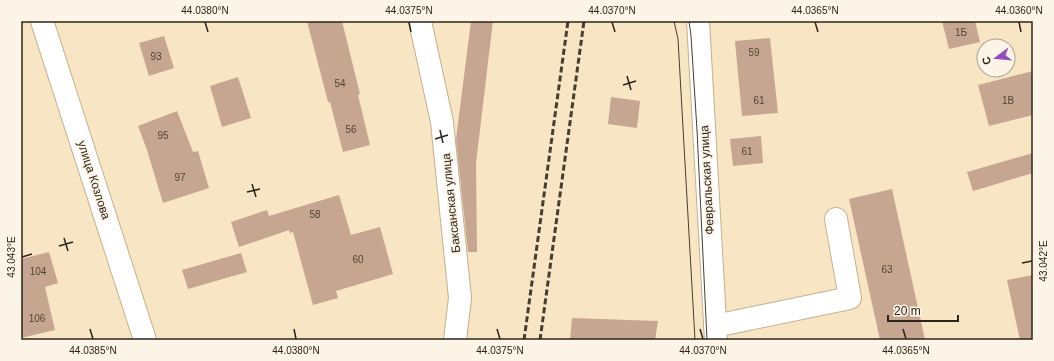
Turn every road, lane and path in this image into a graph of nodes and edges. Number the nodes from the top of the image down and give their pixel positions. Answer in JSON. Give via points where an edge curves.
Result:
{"nodes":[{"id":1,"x":42,"y":21,"type":"edge"},
{"id":2,"x":420,"y":21,"type":"edge"},
{"id":3,"x":698,"y":21,"type":"edge"},
{"id":4,"x":836,"y":219,"type":"dead end"},
{"id":5,"x":716,"y":333,"type":"edge"},
{"id":6,"x":145,"y":340,"type":"edge"},
{"id":7,"x":455,"y":340,"type":"edge"}],
"edges":[{"from":1,"to":6,"type":"street","name":"улица Козлова"},
{"from":2,"to":7,"type":"street","name":"Баксанская улица","via":[[442,122],[460,298]]},
{"from":3,"to":5,"type":"street","name":"Февральская улица"},
{"from":4,"to":5,"type":"street","via":[[850,298]]}]}
